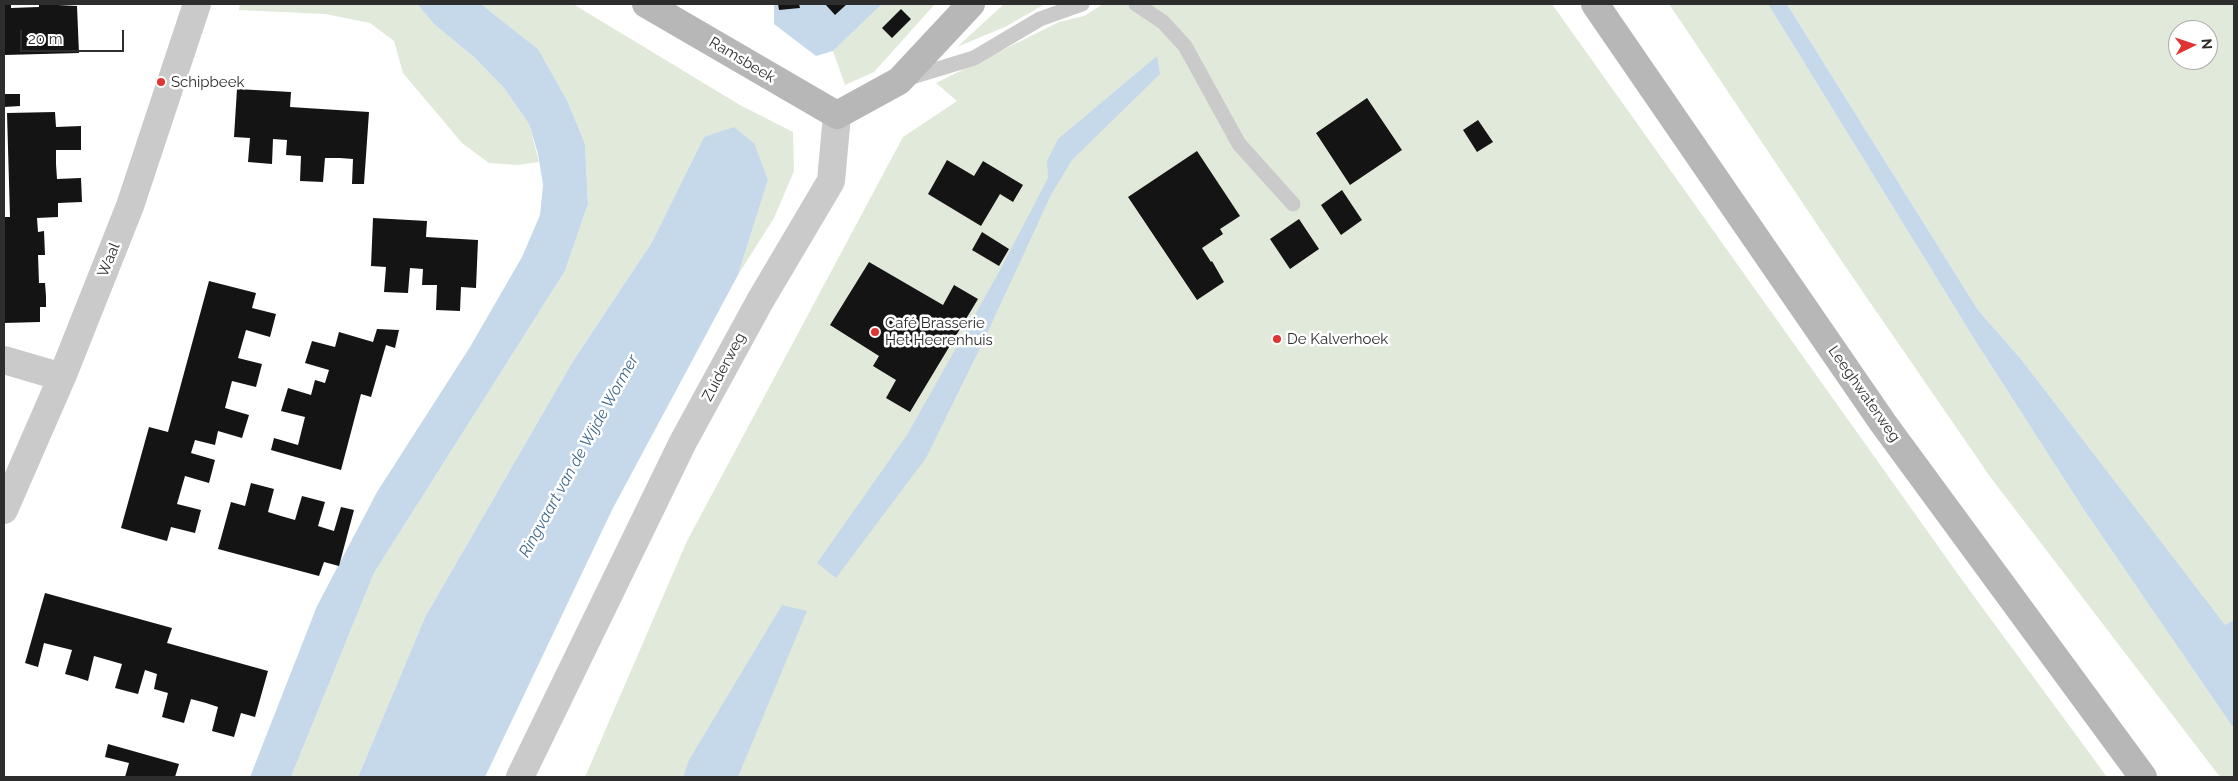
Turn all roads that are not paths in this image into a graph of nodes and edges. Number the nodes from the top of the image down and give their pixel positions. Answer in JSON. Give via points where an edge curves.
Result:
{"nodes":[{"id":1,"x":197,"y":4,"type":"edge"},
{"id":2,"x":646,"y":4,"type":"edge"},
{"id":3,"x":971,"y":4,"type":"edge"},
{"id":4,"x":1082,"y":4,"type":"edge"},
{"id":5,"x":1136,"y":4,"type":"edge"},
{"id":6,"x":1595,"y":4,"type":"edge"},
{"id":7,"x":899,"y":81,"type":"junction"},
{"id":8,"x":837,"y":115,"type":"junction"},
{"id":9,"x":1293,"y":204,"type":"dead end"},
{"id":10,"x":4,"y":360,"type":"edge"},
{"id":11,"x":62,"y":377,"type":"junction"},
{"id":12,"x":4,"y":510,"type":"edge"},
{"id":13,"x":520,"y":777,"type":"edge"},
{"id":14,"x":2143,"y":777,"type":"edge"}],
"edges":[{"from":1,"to":11,"type":"street","name":"Waal","via":[[130,206]]},
{"from":2,"to":8,"type":"main road","name":"Ramsbeek"},
{"from":3,"to":7,"type":"main road"},
{"from":4,"to":7,"type":"lane","via":[[1040,19],[974,58]]},
{"from":5,"to":9,"type":"lane","via":[[1164,22],[1185,46],[1239,144]]},
{"from":6,"to":14,"type":"main road","name":"Leeghwaterweg","via":[[1883,423]]},
{"from":7,"to":8,"type":"main road"},
{"from":8,"to":13,"type":"street","name":"Zuiderweg","via":[[831,181],[760,301],[683,442]]},
{"from":10,"to":11,"type":"street"},
{"from":11,"to":12,"type":"street","name":"Waal"}]}
